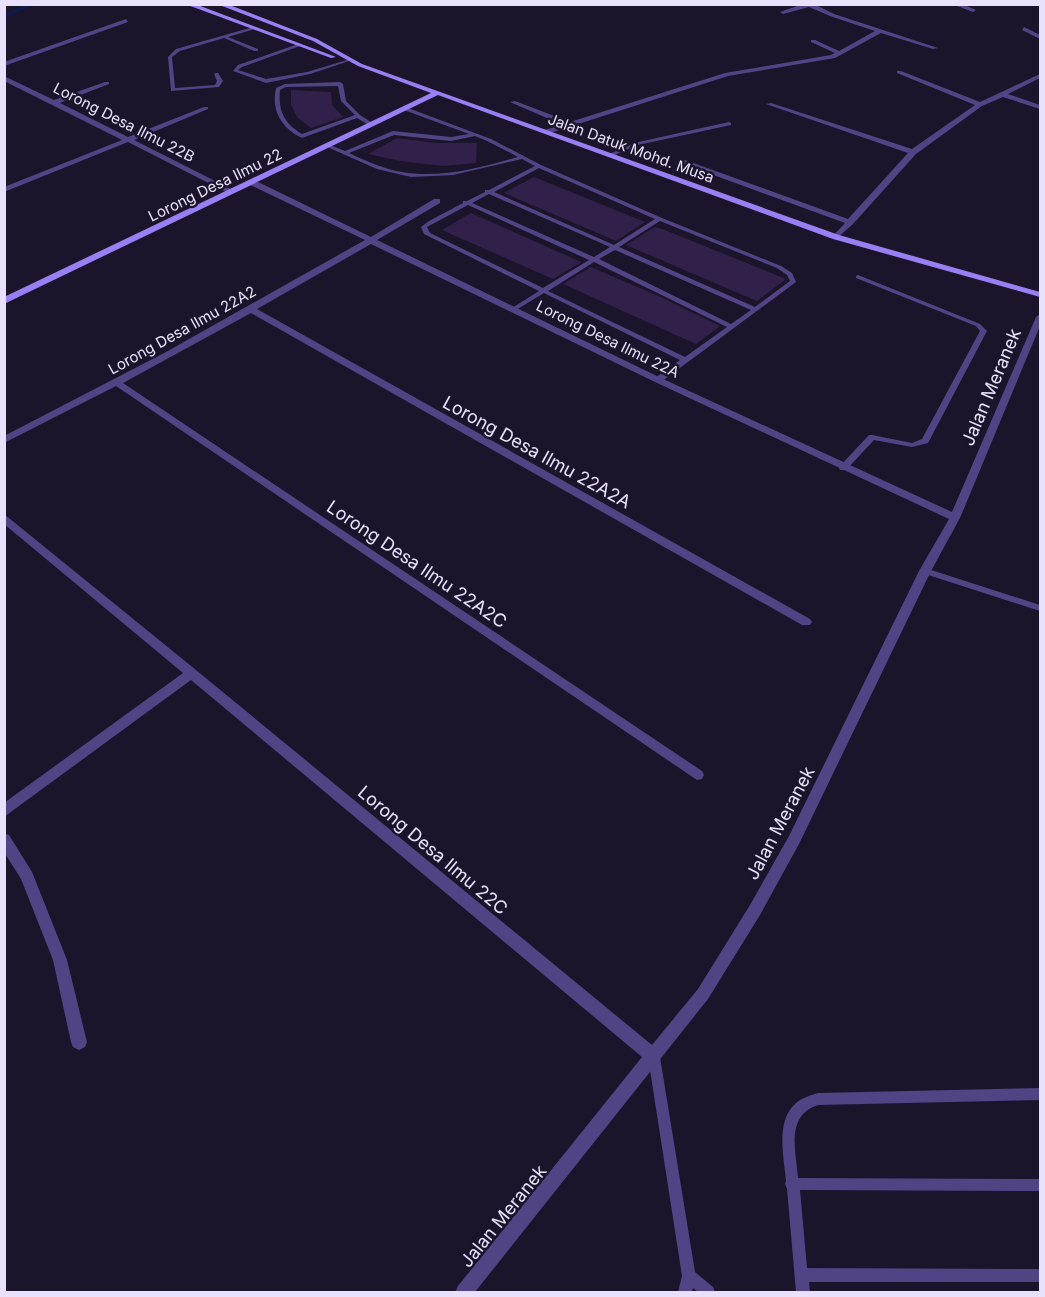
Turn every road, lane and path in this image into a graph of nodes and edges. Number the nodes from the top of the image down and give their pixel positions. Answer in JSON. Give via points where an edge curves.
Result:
{"nodes":[{"id":1,"x":188,"y":4,"type":"edge"},
{"id":2,"x":220,"y":4,"type":"edge"},
{"id":3,"x":955,"y":4,"type":"edge"},
{"id":4,"x":811,"y":5,"type":"edge"},
{"id":5,"x":973,"y":10,"type":"dead end"},
{"id":6,"x":783,"y":12,"type":"dead end"},
{"id":7,"x":126,"y":21,"type":"dead end"},
{"id":8,"x":253,"y":28,"type":"junction"},
{"id":9,"x":1024,"y":29,"type":"dead end"},
{"id":10,"x":880,"y":31,"type":"junction"},
{"id":11,"x":225,"y":37,"type":"junction"},
{"id":12,"x":1041,"y":37,"type":"edge"},
{"id":13,"x":813,"y":41,"type":"dead end"},
{"id":14,"x":298,"y":45,"type":"junction"},
{"id":15,"x":935,"y":48,"type":"dead end"},
{"id":16,"x":256,"y":50,"type":"dead end"},
{"id":17,"x":839,"y":53,"type":"junction"},
{"id":18,"x":347,"y":61,"type":"junction"},
{"id":19,"x":4,"y":64,"type":"edge"},
{"id":20,"x":360,"y":65,"type":"junction"},
{"id":21,"x":899,"y":72,"type":"dead end"},
{"id":22,"x":216,"y":74,"type":"dead end"},
{"id":23,"x":1041,"y":76,"type":"edge"},
{"id":24,"x":4,"y":78,"type":"edge"},
{"id":25,"x":107,"y":83,"type":"dead end"},
{"id":26,"x":437,"y":93,"type":"junction"},
{"id":27,"x":1002,"y":94,"type":"junction"},
{"id":28,"x":56,"y":102,"type":"junction"},
{"id":29,"x":513,"y":102,"type":"dead end"},
{"id":30,"x":769,"y":104,"type":"dead end"},
{"id":31,"x":980,"y":105,"type":"junction"},
{"id":32,"x":1041,"y":107,"type":"edge"},
{"id":33,"x":206,"y":108,"type":"dead end"},
{"id":34,"x":406,"y":109,"type":"junction"},
{"id":35,"x":358,"y":116,"type":"junction"},
{"id":36,"x":568,"y":124,"type":"junction"},
{"id":37,"x":729,"y":124,"type":"dead end"},
{"id":38,"x":372,"y":125,"type":"junction"},
{"id":39,"x":547,"y":132,"type":"junction"},
{"id":40,"x":474,"y":135,"type":"junction"},
{"id":41,"x":129,"y":138,"type":"junction"},
{"id":42,"x":328,"y":146,"type":"junction"},
{"id":43,"x":913,"y":152,"type":"junction"},
{"id":44,"x":345,"y":153,"type":"junction"},
{"id":45,"x":610,"y":155,"type":"junction"},
{"id":46,"x":521,"y":158,"type":"junction"},
{"id":47,"x":682,"y":162,"type":"dead end"},
{"id":48,"x":539,"y":166,"type":"junction"},
{"id":49,"x":252,"y":182,"type":"junction"},
{"id":50,"x":5,"y":189,"type":"edge"},
{"id":51,"x":488,"y":190,"type":"junction"},
{"id":52,"x":231,"y":191,"type":"junction"},
{"id":53,"x":437,"y":201,"type":"dead end"},
{"id":54,"x":465,"y":202,"type":"junction"},
{"id":55,"x":660,"y":219,"type":"junction"},
{"id":56,"x":850,"y":222,"type":"junction"},
{"id":57,"x":836,"y":237,"type":"junction"},
{"id":58,"x":372,"y":241,"type":"junction"},
{"id":59,"x":616,"y":246,"type":"junction"},
{"id":60,"x":595,"y":260,"type":"junction"},
{"id":61,"x":858,"y":277,"type":"dead end"},
{"id":62,"x":546,"y":290,"type":"junction"},
{"id":63,"x":1041,"y":295,"type":"edge"},
{"id":64,"x":4,"y":301,"type":"edge"},
{"id":65,"x":514,"y":309,"type":"junction"},
{"id":66,"x":755,"y":309,"type":"junction"},
{"id":67,"x":252,"y":310,"type":"junction"},
{"id":68,"x":1041,"y":317,"type":"edge"},
{"id":69,"x":730,"y":326,"type":"junction"},
{"id":70,"x":685,"y":360,"type":"junction"},
{"id":71,"x":658,"y":380,"type":"junction"},
{"id":72,"x":117,"y":383,"type":"junction"},
{"id":73,"x":4,"y":440,"type":"edge"},
{"id":74,"x":843,"y":468,"type":"junction"},
{"id":75,"x":4,"y":518,"type":"edge"},
{"id":76,"x":955,"y":518,"type":"junction"},
{"id":77,"x":925,"y":572,"type":"junction"},
{"id":78,"x":1041,"y":608,"type":"edge"},
{"id":79,"x":806,"y":622,"type":"dead end"},
{"id":80,"x":192,"y":673,"type":"junction"},
{"id":81,"x":697,"y":774,"type":"dead end"},
{"id":82,"x":4,"y":811,"type":"edge"},
{"id":83,"x":4,"y":839,"type":"edge"},
{"id":84,"x":79,"y":1042,"type":"dead end"},
{"id":85,"x":654,"y":1057,"type":"junction"},
{"id":86,"x":1041,"y":1094,"type":"edge"},
{"id":87,"x":791,"y":1185,"type":"junction"},
{"id":88,"x":1041,"y":1185,"type":"edge"},
{"id":89,"x":801,"y":1275,"type":"junction"},
{"id":90,"x":689,"y":1276,"type":"junction"},
{"id":91,"x":1041,"y":1276,"type":"edge"},
{"id":92,"x":464,"y":1293,"type":"edge"},
{"id":93,"x":685,"y":1293,"type":"edge"},
{"id":94,"x":708,"y":1293,"type":"edge"},
{"id":95,"x":803,"y":1293,"type":"edge"}],
"edges":[{"from":1,"to":8,"type":"main road"},
{"from":2,"to":20,"type":"main road","name":"Jalan Datuk Mohd. Musa","via":[[315,40]]},
{"from":3,"to":5,"type":"street"},
{"from":4,"to":6,"type":"street"},
{"from":4,"to":10,"type":"street"},
{"from":7,"to":19,"type":"street"},
{"from":8,"to":11,"type":"lane"},
{"from":8,"to":14,"type":"main road"},
{"from":9,"to":12,"type":"street"},
{"from":10,"to":15,"type":"street"},
{"from":10,"to":17,"type":"street"},
{"from":11,"to":16,"type":"lane"},
{"from":11,"to":22,"type":"lane","via":[[178,50],[170,57],[173,90],[217,86],[220,81]]},
{"from":13,"to":17,"type":"street"},
{"from":14,"to":18,"type":"main road"},
{"from":14,"to":18,"type":"lane","via":[[235,71],[266,81],[308,74]]},
{"from":17,"to":36,"type":"street","via":[[727,74]]},
{"from":18,"to":20,"type":"main road"},
{"from":20,"to":26,"type":"main road","name":"Jalan Datuk Mohd. Musa"},
{"from":21,"to":31,"type":"street"},
{"from":23,"to":27,"type":"street"},
{"from":24,"to":28,"type":"street","name":"Lorong Desa Ilmu 22B"},
{"from":25,"to":28,"type":"street"},
{"from":26,"to":34,"type":"main road","name":"Lorong Desa Ilmu 22"},
{"from":26,"to":39,"type":"main road","name":"Jalan Datuk Mohd. Musa"},
{"from":27,"to":31,"type":"street"},
{"from":27,"to":32,"type":"street"},
{"from":28,"to":41,"type":"street","name":"Lorong Desa Ilmu 22B"},
{"from":29,"to":36,"type":"street"},
{"from":30,"to":43,"type":"street"},
{"from":31,"to":43,"type":"street"},
{"from":33,"to":41,"type":"street"},
{"from":34,"to":38,"type":"main road","name":"Lorong Desa Ilmu 22"},
{"from":34,"to":40,"type":"lane"},
{"from":35,"to":35,"type":"lane","via":[[344,101],[340,84],[278,89],[277,109],[284,122],[301,136]]},
{"from":35,"to":38,"type":"lane"},
{"from":36,"to":39,"type":"street"},
{"from":37,"to":45,"type":"lane","via":[[636,144]]},
{"from":38,"to":42,"type":"main road","name":"Lorong Desa Ilmu 22"},
{"from":39,"to":45,"type":"main road","name":"Jalan Datuk Mohd. Musa"},
{"from":40,"to":44,"type":"lane","via":[[451,139],[393,133]]},
{"from":40,"to":46,"type":"lane"},
{"from":41,"to":50,"type":"street"},
{"from":41,"to":52,"type":"street","name":"Lorong Desa Ilmu 22B"},
{"from":42,"to":44,"type":"lane"},
{"from":42,"to":49,"type":"main road","name":"Lorong Desa Ilmu 22"},
{"from":43,"to":56,"type":"street"},
{"from":44,"to":46,"type":"lane","via":[[411,175],[458,173]]},
{"from":45,"to":57,"type":"main road","name":"Jalan Datuk Mohd. Musa"},
{"from":46,"to":48,"type":"lane"},
{"from":47,"to":56,"type":"street"},
{"from":48,"to":51,"type":"lane"},
{"from":48,"to":55,"type":"lane"},
{"from":49,"to":52,"type":"main road","name":"Lorong Desa Ilmu 22"},
{"from":49,"to":58,"type":"street","name":"Lorong Desa Ilmu 22A"},
{"from":51,"to":54,"type":"lane"},
{"from":51,"to":59,"type":"lane"},
{"from":52,"to":64,"type":"main road","name":"Lorong Desa Ilmu 22"},
{"from":53,"to":58,"type":"street","name":"Lorong Desa Ilmu 22A2"},
{"from":54,"to":60,"type":"lane"},
{"from":54,"to":62,"type":"lane","via":[[424,227],[427,234]]},
{"from":55,"to":59,"type":"lane"},
{"from":55,"to":66,"type":"lane","via":[[790,274],[793,282]]},
{"from":56,"to":57,"type":"street"},
{"from":57,"to":63,"type":"main road","name":"Jalan Datuk Mohd. Musa"},
{"from":58,"to":65,"type":"street","name":"Lorong Desa Ilmu 22A"},
{"from":58,"to":67,"type":"street","name":"Lorong Desa Ilmu 22A2"},
{"from":59,"to":60,"type":"lane"},
{"from":59,"to":66,"type":"lane"},
{"from":60,"to":62,"type":"lane"},
{"from":60,"to":69,"type":"lane"},
{"from":61,"to":74,"type":"lane","via":[[978,325],[984,331],[925,441],[912,445],[872,437]]},
{"from":62,"to":65,"type":"lane"},
{"from":62,"to":70,"type":"lane"},
{"from":65,"to":71,"type":"street","name":"Lorong Desa Ilmu 22A"},
{"from":66,"to":69,"type":"lane"},
{"from":67,"to":72,"type":"street","name":"Lorong Desa Ilmu 22A2"},
{"from":67,"to":79,"type":"street","name":"Lorong Desa Ilmu 22A2A"},
{"from":68,"to":76,"type":"street","name":"Jalan Meranek"},
{"from":69,"to":70,"type":"lane"},
{"from":70,"to":71,"type":"lane"},
{"from":71,"to":74,"type":"street","name":"Lorong Desa Ilmu 22A"},
{"from":72,"to":73,"type":"street","name":"Lorong Desa Ilmu 22A2"},
{"from":72,"to":81,"type":"street","name":"Lorong Desa Ilmu 22A2C"},
{"from":74,"to":76,"type":"street","name":"Lorong Desa Ilmu 22A"},
{"from":75,"to":80,"type":"street","name":"Lorong Desa Ilmu 22C"},
{"from":76,"to":77,"type":"street","name":"Jalan Meranek"},
{"from":77,"to":78,"type":"lane"},
{"from":77,"to":85,"type":"street","name":"Jalan Meranek","via":[[794,840],[703,994]]},
{"from":80,"to":82,"type":"street"},
{"from":80,"to":85,"type":"street","name":"Lorong Desa Ilmu 22C"},
{"from":83,"to":84,"type":"street","via":[[27,876],[60,960]]},
{"from":85,"to":90,"type":"lane"},
{"from":85,"to":92,"type":"street","name":"Jalan Meranek"},
{"from":86,"to":87,"type":"lane","via":[[818,1099],[803,1103],[789,1129]]},
{"from":87,"to":88,"type":"lane"},
{"from":87,"to":89,"type":"lane"},
{"from":89,"to":91,"type":"lane"},
{"from":89,"to":95,"type":"lane"},
{"from":90,"to":93,"type":"lane"},
{"from":90,"to":94,"type":"lane"}]}
